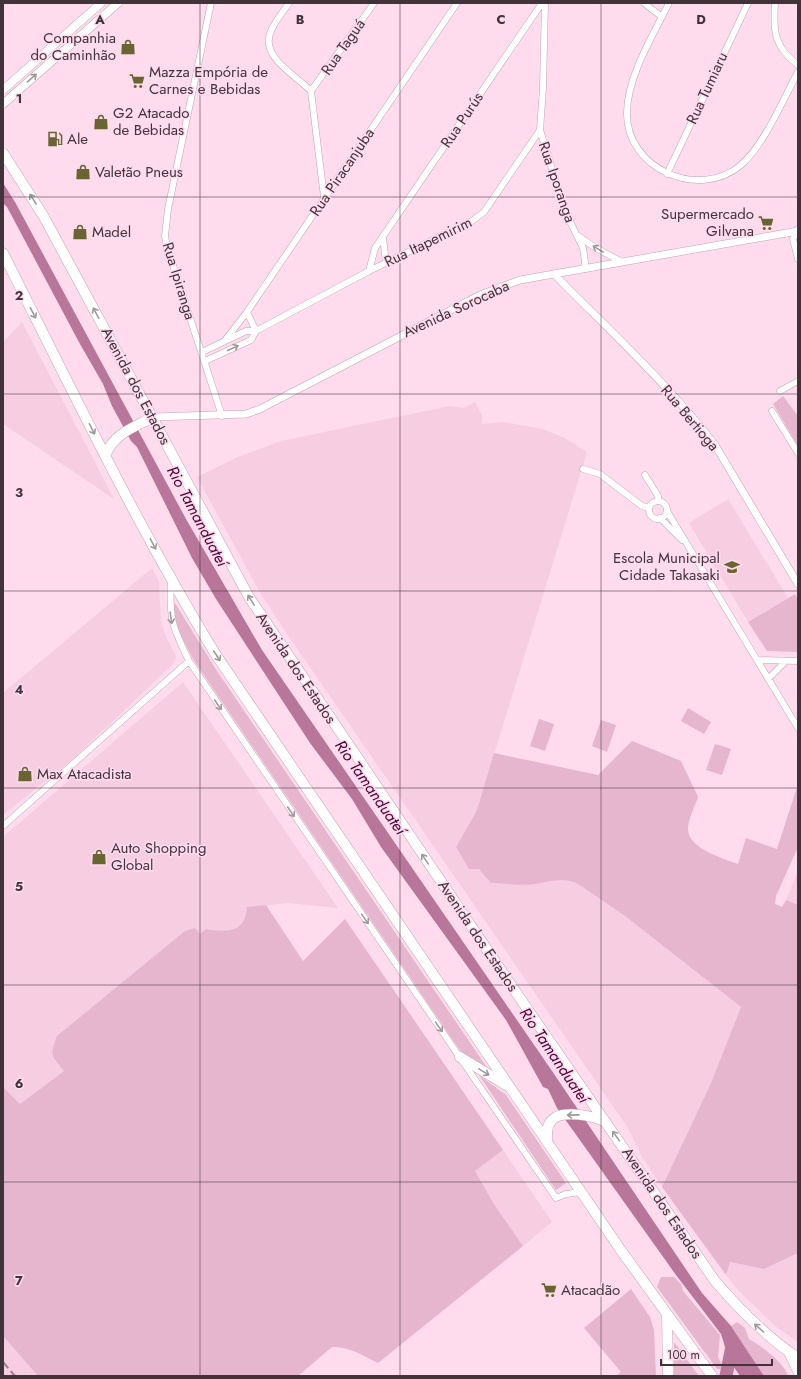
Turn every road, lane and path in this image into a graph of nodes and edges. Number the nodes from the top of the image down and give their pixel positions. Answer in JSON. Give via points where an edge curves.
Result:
{"nodes":[{"id":1,"x":101,"y":3,"type":"edge"},
{"id":2,"x":118,"y":3,"type":"edge"},
{"id":3,"x":211,"y":3,"type":"edge"},
{"id":4,"x":289,"y":3,"type":"edge"},
{"id":5,"x":374,"y":3,"type":"edge"},
{"id":6,"x":457,"y":3,"type":"edge"},
{"id":7,"x":542,"y":3,"type":"edge"},
{"id":8,"x":545,"y":3,"type":"edge"},
{"id":9,"x":644,"y":3,"type":"edge"},
{"id":10,"x":669,"y":3,"type":"edge"},
{"id":11,"x":748,"y":3,"type":"edge"},
{"id":12,"x":775,"y":3,"type":"edge"},
{"id":13,"x":662,"y":17,"type":"junction"},
{"id":14,"x":798,"y":65,"type":"edge"},
{"id":15,"x":798,"y":72,"type":"edge"},
{"id":16,"x":3,"y":90,"type":"edge"},
{"id":17,"x":311,"y":91,"type":"junction"},
{"id":18,"x":3,"y":104,"type":"edge"},
{"id":19,"x":540,"y":130,"type":"junction"},
{"id":20,"x":3,"y":154,"type":"edge"},
{"id":21,"x":667,"y":174,"type":"junction"},
{"id":22,"x":324,"y":197,"type":"junction"},
{"id":23,"x":798,"y":231,"type":"edge"},
{"id":24,"x":576,"y":234,"type":"junction"},
{"id":25,"x":383,"y":238,"type":"junction"},
{"id":26,"x":3,"y":253,"type":"edge"},
{"id":27,"x":798,"y":259,"type":"edge"},
{"id":28,"x":386,"y":262,"type":"junction"},
{"id":29,"x":622,"y":262,"type":"junction"},
{"id":30,"x":584,"y":268,"type":"junction"},
{"id":31,"x":369,"y":271,"type":"junction"},
{"id":32,"x":554,"y":274,"type":"junction"},
{"id":33,"x":247,"y":312,"type":"junction"},
{"id":34,"x":256,"y":331,"type":"junction"},
{"id":35,"x":225,"y":340,"type":"junction"},
{"id":36,"x":202,"y":352,"type":"junction"},
{"id":37,"x":205,"y":361,"type":"junction"},
{"id":38,"x":798,"y":381,"type":"edge"},
{"id":39,"x":780,"y":391,"type":"dead end"},
{"id":40,"x":772,"y":411,"type":"dead end"},
{"id":41,"x":222,"y":416,"type":"junction"},
{"id":42,"x":153,"y":417,"type":"junction"},
{"id":43,"x":798,"y":453,"type":"edge"},
{"id":44,"x":105,"y":456,"type":"junction"},
{"id":45,"x":583,"y":469,"type":"dead end"},
{"id":46,"x":645,"y":475,"type":"dead end"},
{"id":47,"x":659,"y":501,"type":"junction"},
{"id":48,"x":649,"y":508,"type":"junction"},
{"id":49,"x":667,"y":511,"type":"junction"},
{"id":50,"x":660,"y":518,"type":"junction"},
{"id":51,"x":685,"y":542,"type":"junction"},
{"id":52,"x":172,"y":579,"type":"junction"},
{"id":53,"x":797,"y":582,"type":"edge"},
{"id":54,"x":757,"y":660,"type":"junction"},
{"id":55,"x":189,"y":661,"type":"junction"},
{"id":56,"x":786,"y":661,"type":"junction"},
{"id":57,"x":798,"y":661,"type":"edge"},
{"id":58,"x":768,"y":679,"type":"junction"},
{"id":59,"x":798,"y":728,"type":"edge"},
{"id":60,"x":3,"y":826,"type":"edge"},
{"id":61,"x":460,"y":1057,"type":"junction"},
{"id":62,"x":509,"y":1087,"type":"junction"},
{"id":63,"x":606,"y":1122,"type":"junction"},
{"id":64,"x":547,"y":1141,"type":"junction"},
{"id":65,"x":581,"y":1192,"type":"junction"},
{"id":66,"x":667,"y":1314,"type":"junction"},
{"id":67,"x":789,"y":1352,"type":"junction"},
{"id":68,"x":798,"y":1358,"type":"edge"},
{"id":69,"x":798,"y":1371,"type":"edge"},
{"id":70,"x":668,"y":1376,"type":"edge"},
{"id":71,"x":712,"y":1376,"type":"edge"}],
"edges":[{"from":1,"to":16,"type":"main road"},
{"from":18,"to":2,"type":"main road","one_way":true},
{"from":3,"to":36,"type":"street","name":"Rua Ipiranga","via":[[168,209],[165,236]]},
{"from":4,"to":17,"type":"street","via":[[271,30],[269,47],[277,61]]},
{"from":5,"to":17,"type":"street","name":"Rua Taguá"},
{"from":6,"to":22,"type":"street","name":"Rua Piracanjuba"},
{"from":7,"to":25,"type":"street","name":"Rua Purús"},
{"from":8,"to":19,"type":"street"},
{"from":9,"to":13,"type":"street"},
{"from":10,"to":13,"type":"street"},
{"from":11,"to":21,"type":"street","name":"Rua Tumiaru"},
{"from":12,"to":14,"type":"street","via":[[773,24],[777,40],[786,54]]},
{"from":13,"to":21,"type":"street","via":[[630,88],[627,113],[631,138],[638,150]]},
{"from":15,"to":21,"type":"street","via":[[756,148],[740,166],[712,178],[686,180]]},
{"from":17,"to":22,"type":"street"},
{"from":19,"to":24,"type":"street","name":"Rua Iporanga"},
{"from":19,"to":28,"type":"street","name":"Rua Itapemirim","via":[[487,207],[477,217]]},
{"from":42,"to":20,"type":"highway","name":"Avenida dos Estados","one_way":true,"via":[[44,217]]},
{"from":22,"to":33,"type":"street","name":"Rua Piracanjuba"},
{"from":23,"to":27,"type":"street","via":[[793,239]]},
{"from":23,"to":29,"type":"street","name":"Avenida Sorocaba"},
{"from":29,"to":24,"type":"street","name":"Rua Iporanga","one_way":true},
{"from":24,"to":30,"type":"street","name":"Rua Iporanga","via":[[585,256]]},
{"from":25,"to":28,"type":"street"},
{"from":25,"to":31,"type":"street","name":"Rua Purús","via":[[375,248]]},
{"from":26,"to":44,"type":"highway","one_way":true},
{"from":28,"to":31,"type":"street","name":"Rua Itapemirim"},
{"from":29,"to":30,"type":"street","name":"Avenida Sorocaba"},
{"from":30,"to":32,"type":"street","name":"Avenida Sorocaba"},
{"from":31,"to":34,"type":"street","name":"Rua Itapemirim"},
{"from":32,"to":41,"type":"street","name":"Avenida Sorocaba","via":[[520,280],[480,295],[260,409],[246,414]]},
{"from":32,"to":53,"type":"street","name":"Rua Bertioga","via":[[704,430]]},
{"from":33,"to":34,"type":"street"},
{"from":33,"to":35,"type":"street","name":"Rua Piracanjuba"},
{"from":34,"to":35,"type":"street","name":"Rua Itapemirim","via":[[246,331]]},
{"from":37,"to":34,"type":"street","name":"Rua Itapemirim","one_way":true,"via":[[251,340]]},
{"from":35,"to":36,"type":"street","name":"Rua Itapemirim"},
{"from":36,"to":37,"type":"street","name":"Rua Ipiranga"},
{"from":37,"to":41,"type":"street","name":"Rua Ipiranga"},
{"from":38,"to":39,"type":"street"},
{"from":40,"to":43,"type":"street"},
{"from":41,"to":42,"type":"street","name":"Avenida Sorocaba"},
{"from":42,"to":44,"type":"highway","via":[[117,436],[108,447]]},
{"from":63,"to":42,"type":"highway","name":"Avenida dos Estados","one_way":true,"via":[[249,597]]},
{"from":44,"to":52,"type":"highway","one_way":true},
{"from":45,"to":48,"type":"street","via":[[600,474],[642,506]]},
{"from":46,"to":47,"type":"street"},
{"from":47,"to":48,"type":"street","via":[[652,502]]},
{"from":47,"to":49,"type":"street","via":[[665,504]]},
{"from":48,"to":50,"type":"street","via":[[651,515]]},
{"from":49,"to":50,"type":"street","via":[[664,517]]},
{"from":49,"to":51,"type":"street"},
{"from":50,"to":51,"type":"street"},
{"from":51,"to":54,"type":"street"},
{"from":52,"to":55,"type":"street","one_way":true,"via":[[172,623]]},
{"from":52,"to":62,"type":"highway","one_way":true,"via":[[216,655]]},
{"from":54,"to":56,"type":"street"},
{"from":54,"to":58,"type":"street"},
{"from":55,"to":60,"type":"street"},
{"from":55,"to":61,"type":"street","one_way":true},
{"from":56,"to":57,"type":"street"},
{"from":56,"to":58,"type":"street"},
{"from":58,"to":59,"type":"street"},
{"from":61,"to":62,"type":"highway","one_way":true},
{"from":61,"to":65,"type":"street","via":[[556,1198]]},
{"from":62,"to":64,"type":"highway"},
{"from":63,"to":64,"type":"highway","one_way":true,"via":[[590,1116],[556,1117],[546,1131]]},
{"from":67,"to":63,"type":"highway","name":"Avenida dos Estados","one_way":true,"via":[[737,1307],[715,1281]]},
{"from":64,"to":65,"type":"highway"},
{"from":65,"to":66,"type":"highway"},
{"from":66,"to":70,"type":"highway"},
{"from":66,"to":71,"type":"highway"},
{"from":67,"to":68,"type":"highway","name":"Avenida dos Estados"},
{"from":67,"to":69,"type":"highway"}]}
